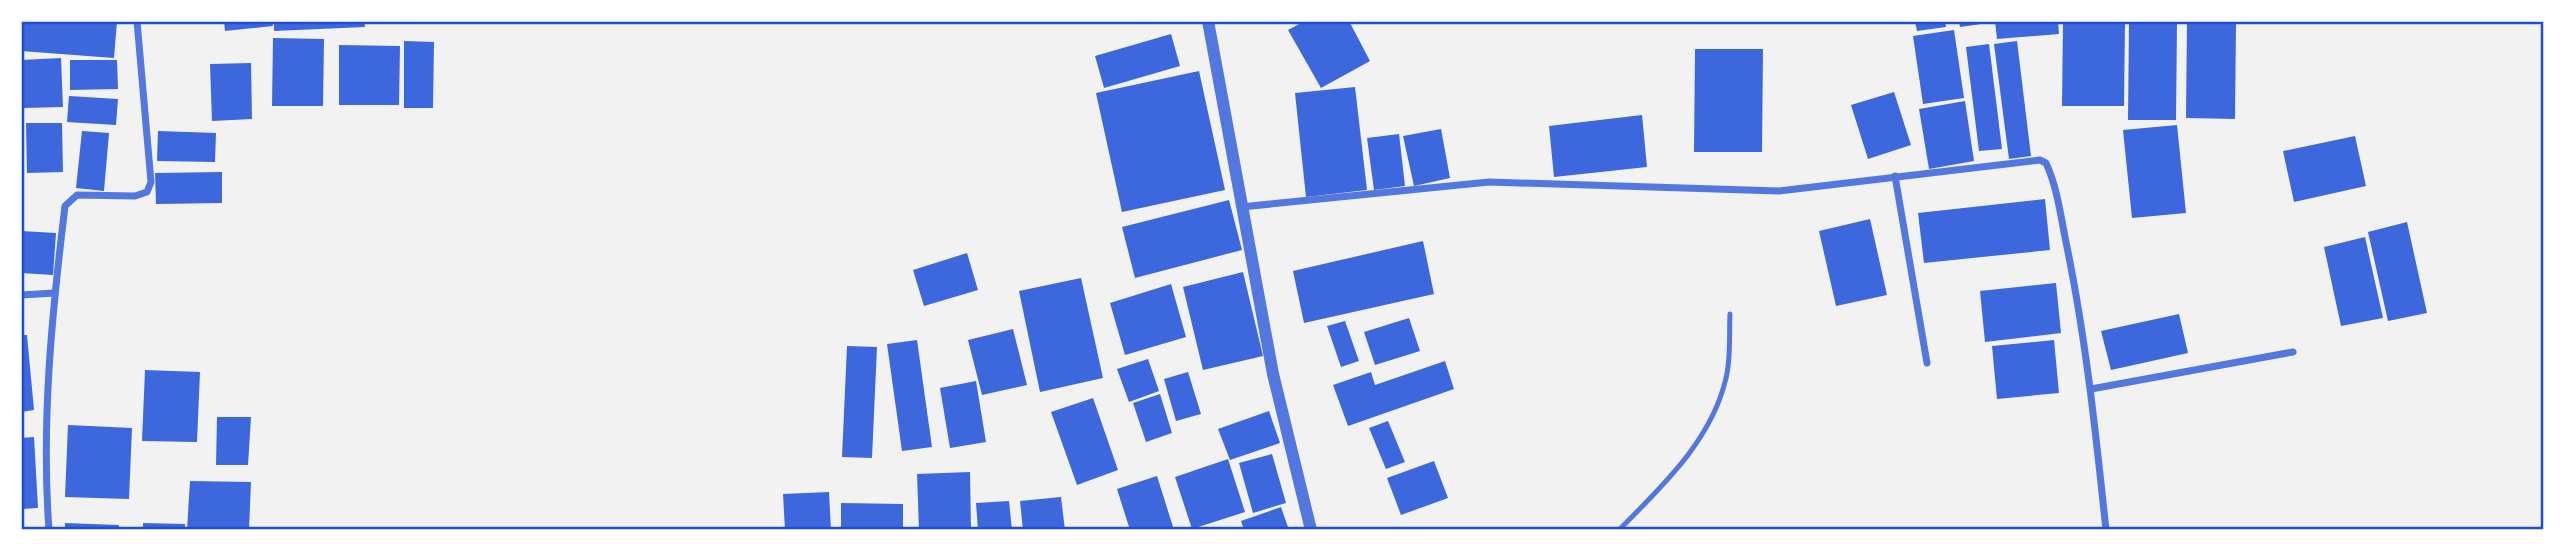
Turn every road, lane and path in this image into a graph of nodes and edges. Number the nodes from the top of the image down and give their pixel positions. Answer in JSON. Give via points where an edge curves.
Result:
{"nodes":[{"id":1,"x":137,"y":21,"type":"edge"},
{"id":2,"x":1208,"y":21,"type":"edge"},
{"id":3,"x":1895,"y":176,"type":"junction"},
{"id":4,"x":1241,"y":206,"type":"junction"},
{"id":5,"x":55,"y":293,"type":"junction"},
{"id":6,"x":21,"y":295,"type":"edge"},
{"id":7,"x":1730,"y":314,"type":"dead end"},
{"id":8,"x":2293,"y":352,"type":"dead end"},
{"id":9,"x":1927,"y":363,"type":"dead end"},
{"id":10,"x":2091,"y":389,"type":"junction"},
{"id":11,"x":49,"y":530,"type":"edge"},
{"id":12,"x":1311,"y":530,"type":"edge"},
{"id":13,"x":1619,"y":530,"type":"edge"},
{"id":14,"x":2106,"y":530,"type":"edge"}],
"edges":[{"from":1,"to":5,"type":"street","via":[[151,183],[146,192],[135,196],[77,195],[70,199],[65,206]]},
{"from":2,"to":4,"type":"street"},
{"from":3,"to":4,"type":"street","via":[[1779,191],[1489,181]]},
{"from":3,"to":9,"type":"street"},
{"from":3,"to":10,"type":"street","via":[[2034,160],[2046,163],[2074,282]]},
{"from":4,"to":12,"type":"street","via":[[1273,374]]},
{"from":5,"to":6,"type":"street"},
{"from":5,"to":11,"type":"street","via":[[46,486]]},
{"from":7,"to":13,"type":"lane","via":[[1727,377],[1711,422],[1667,481]]},
{"from":8,"to":10,"type":"street"},
{"from":10,"to":14,"type":"street"}]}
